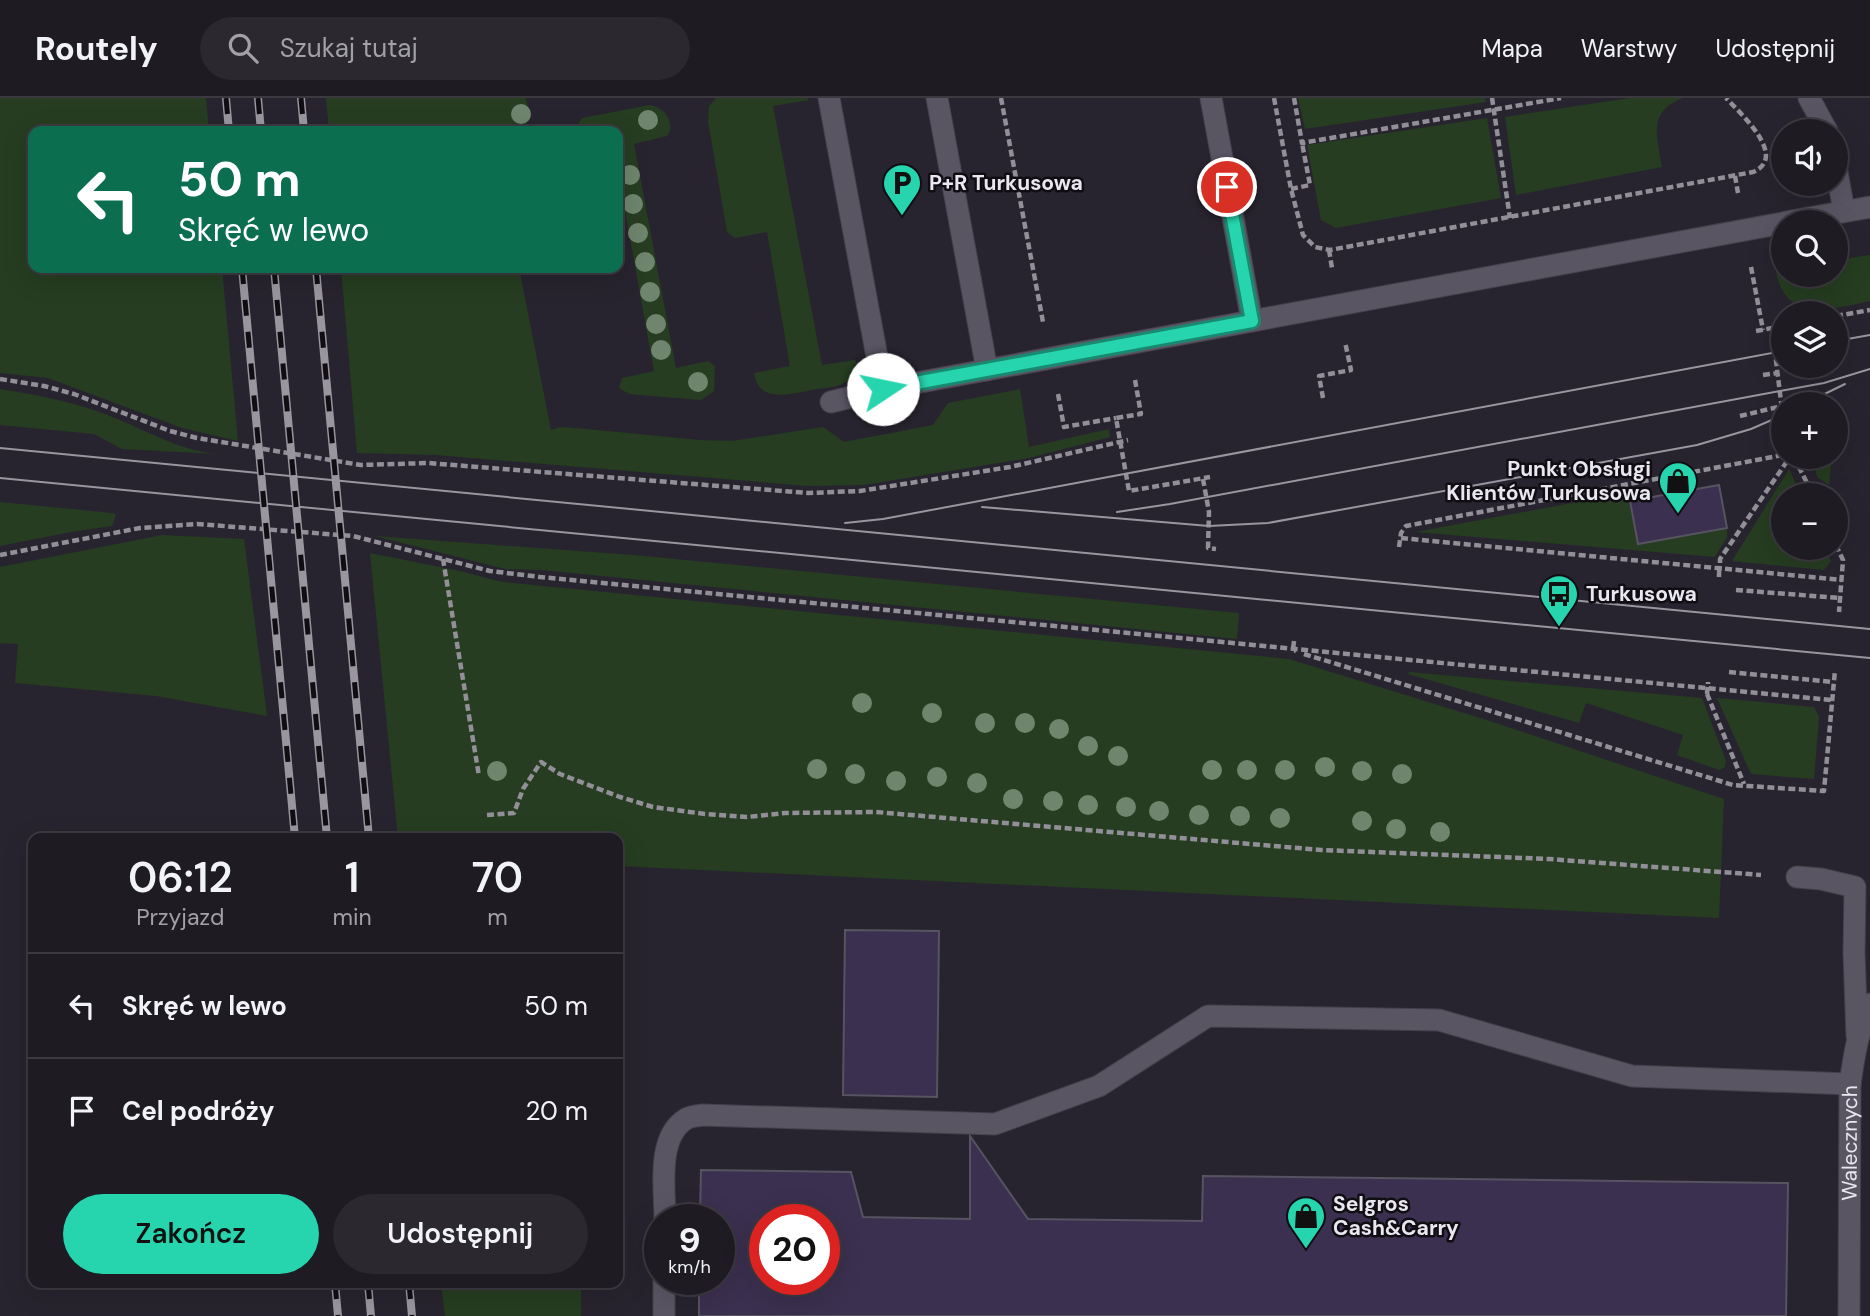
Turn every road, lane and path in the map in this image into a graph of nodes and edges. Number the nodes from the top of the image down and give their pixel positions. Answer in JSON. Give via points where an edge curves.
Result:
{"nodes":[{"id":1,"x":829,"y":98,"type":"edge"},
{"id":2,"x":937,"y":98,"type":"edge"},
{"id":3,"x":1001,"y":98,"type":"edge"},
{"id":4,"x":1211,"y":98,"type":"edge"},
{"id":5,"x":1274,"y":98,"type":"edge"},
{"id":6,"x":1294,"y":98,"type":"edge"},
{"id":7,"x":1492,"y":98,"type":"edge"},
{"id":8,"x":1561,"y":98,"type":"edge"},
{"id":9,"x":1726,"y":98,"type":"edge"},
{"id":10,"x":1809,"y":98,"type":"edge"},
{"id":11,"x":1493,"y":108,"type":"junction"},
{"id":12,"x":1820,"y":119,"type":"edge"},
{"id":13,"x":1302,"y":143,"type":"junction"},
{"id":14,"x":1290,"y":189,"type":"junction"},
{"id":15,"x":1870,"y":207,"type":"edge"},
{"id":16,"x":1848,"y":210,"type":"edge"},
{"id":17,"x":1510,"y":218,"type":"junction"},
{"id":18,"x":1771,"y":226,"type":"edge"},
{"id":19,"x":1870,"y":310,"type":"edge"},
{"id":20,"x":1848,"y":314,"type":"edge"},
{"id":21,"x":1252,"y":321,"type":"junction"},
{"id":22,"x":1771,"y":328,"type":"edge"},
{"id":23,"x":1044,"y":329,"type":"dead end"},
{"id":24,"x":1756,"y":331,"type":"dead end"},
{"id":25,"x":986,"y":370,"type":"junction"},
{"id":26,"x":1771,"y":374,"type":"edge"},
{"id":27,"x":1763,"y":375,"type":"dead end"},
{"id":28,"x":0,"y":379,"type":"edge"},
{"id":29,"x":1135,"y":380,"type":"dead end"},
{"id":30,"x":883,"y":389,"type":"junction"},
{"id":31,"x":1058,"y":393,"type":"dead end"},
{"id":32,"x":831,"y":402,"type":"dead end"},
{"id":33,"x":1771,"y":409,"type":"edge"},
{"id":34,"x":1740,"y":416,"type":"dead end"},
{"id":35,"x":1115,"y":418,"type":"junction"},
{"id":36,"x":1128,"y":440,"type":"dead end"},
{"id":37,"x":1120,"y":441,"type":"junction"},
{"id":38,"x":1771,"y":457,"type":"edge"},
{"id":39,"x":1784,"y":469,"type":"edge"},
{"id":40,"x":1210,"y":477,"type":"dead end"},
{"id":41,"x":1203,"y":479,"type":"junction"},
{"id":42,"x":1216,"y":512,"type":"dead end"},
{"id":43,"x":1209,"y":513,"type":"junction"},
{"id":44,"x":1401,"y":538,"type":"junction"},
{"id":45,"x":1399,"y":547,"type":"dead end"},
{"id":46,"x":1216,"y":549,"type":"dead end"},
{"id":47,"x":0,"y":555,"type":"edge"},
{"id":48,"x":443,"y":559,"type":"junction"},
{"id":49,"x":1843,"y":560,"type":"edge"},
{"id":50,"x":1719,"y":575,"type":"dead end"},
{"id":51,"x":1842,"y":580,"type":"junction"},
{"id":52,"x":1736,"y":590,"type":"dead end"},
{"id":53,"x":1840,"y":598,"type":"junction"},
{"id":54,"x":1839,"y":612,"type":"dead end"},
{"id":55,"x":1294,"y":641,"type":"dead end"},
{"id":56,"x":1293,"y":650,"type":"junction"},
{"id":57,"x":1387,"y":651,"type":"dead end"},
{"id":58,"x":1387,"y":660,"type":"junction"},
{"id":59,"x":1835,"y":670,"type":"dead end"},
{"id":60,"x":1729,"y":672,"type":"dead end"},
{"id":61,"x":1833,"y":682,"type":"junction"},
{"id":62,"x":1708,"y":683,"type":"dead end"},
{"id":63,"x":1832,"y":700,"type":"junction"},
{"id":64,"x":479,"y":776,"type":"dead end"},
{"id":65,"x":1744,"y":784,"type":"junction"},
{"id":66,"x":486,"y":815,"type":"dead end"},
{"id":67,"x":1797,"y":877,"type":"joint"},
{"id":68,"x":1870,"y":1004,"type":"edge"},
{"id":69,"x":1857,"y":1039,"type":"junction"},
{"id":70,"x":1850,"y":1084,"type":"junction"},
{"id":71,"x":664,"y":1204,"type":"edge"},
{"id":72,"x":664,"y":1295,"type":"edge"},
{"id":73,"x":664,"y":1316,"type":"edge"},
{"id":74,"x":1849,"y":1316,"type":"edge"}],
"edges":[{"from":1,"to":30,"type":"street"},
{"from":2,"to":25,"type":"street"},
{"from":3,"to":23,"type":"path"},
{"from":4,"to":21,"type":"street"},
{"from":5,"to":14,"type":"path"},
{"from":6,"to":13,"type":"path"},
{"from":7,"to":11,"type":"path"},
{"from":8,"to":11,"type":"path"},
{"from":9,"to":17,"type":"path","via":[[1765,147],[1766,160],[1759,170]]},
{"from":10,"to":12,"type":"street"},
{"from":11,"to":13,"type":"path"},
{"from":11,"to":17,"type":"path"},
{"from":13,"to":14,"type":"path","via":[[1310,185]]},
{"from":14,"to":17,"type":"path","via":[[1305,240],[1325,250]]},
{"from":15,"to":16,"type":"street"},
{"from":18,"to":21,"type":"street"},
{"from":19,"to":20,"type":"path"},
{"from":21,"to":25,"type":"street"},
{"from":22,"to":24,"type":"path"},
{"from":25,"to":30,"type":"street"},
{"from":26,"to":27,"type":"path"},
{"from":28,"to":37,"type":"path","via":[[74,394],[197,438],[361,465],[428,463],[808,493],[860,491],[1010,467]]},
{"from":29,"to":35,"type":"path","via":[[1140,414]]},
{"from":30,"to":32,"type":"street"},
{"from":31,"to":35,"type":"path","via":[[1064,427]]},
{"from":33,"to":34,"type":"path"},
{"from":35,"to":37,"type":"path"},
{"from":36,"to":37,"type":"path"},
{"from":37,"to":41,"type":"path","via":[[1129,491]]},
{"from":38,"to":44,"type":"path","via":[[1406,526]]},
{"from":39,"to":50,"type":"path","bridge":true,"via":[[1720,559]]},
{"from":40,"to":41,"type":"path"},
{"from":41,"to":43,"type":"path"},
{"from":42,"to":43,"type":"path"},
{"from":43,"to":46,"type":"path","via":[[1208,548]]},
{"from":44,"to":45,"type":"path"},
{"from":44,"to":51,"type":"path"},
{"from":47,"to":48,"type":"path","via":[[139,528],[197,524],[353,536]]},
{"from":48,"to":56,"type":"path","via":[[540,578]]},
{"from":48,"to":64,"type":"path"},
{"from":49,"to":51,"type":"path"},
{"from":51,"to":53,"type":"path"},
{"from":52,"to":53,"type":"path"},
{"from":53,"to":54,"type":"path"},
{"from":55,"to":56,"type":"path"},
{"from":56,"to":58,"type":"path"},
{"from":56,"to":65,"type":"path","via":[[1733,785]]},
{"from":57,"to":58,"type":"path"},
{"from":58,"to":63,"type":"path"},
{"from":59,"to":61,"type":"path"},
{"from":60,"to":61,"type":"path"},
{"from":61,"to":63,"type":"path"},
{"from":62,"to":65,"type":"path","bridge":true,"via":[[1707,694]]},
{"from":63,"to":65,"type":"path","via":[[1824,790]]},
{"from":66,"to":67,"type":"path","via":[[514,813],[541,762],[620,797],[705,814],[876,812],[1321,850],[1549,859]]},
{"from":67,"to":69,"type":"street","name":"Walecznych","via":[[1855,887]]},
{"from":68,"to":69,"type":"street"},
{"from":69,"to":70,"type":"street","name":"Walecznych"},
{"from":70,"to":71,"type":"street","via":[[1632,1076],[1439,1020],[1208,1016],[1099,1086],[995,1124],[702,1115],[686,1119],[663,1157]]},
{"from":70,"to":74,"type":"street","name":"Walecznych"},
{"from":72,"to":73,"type":"street"}]}
